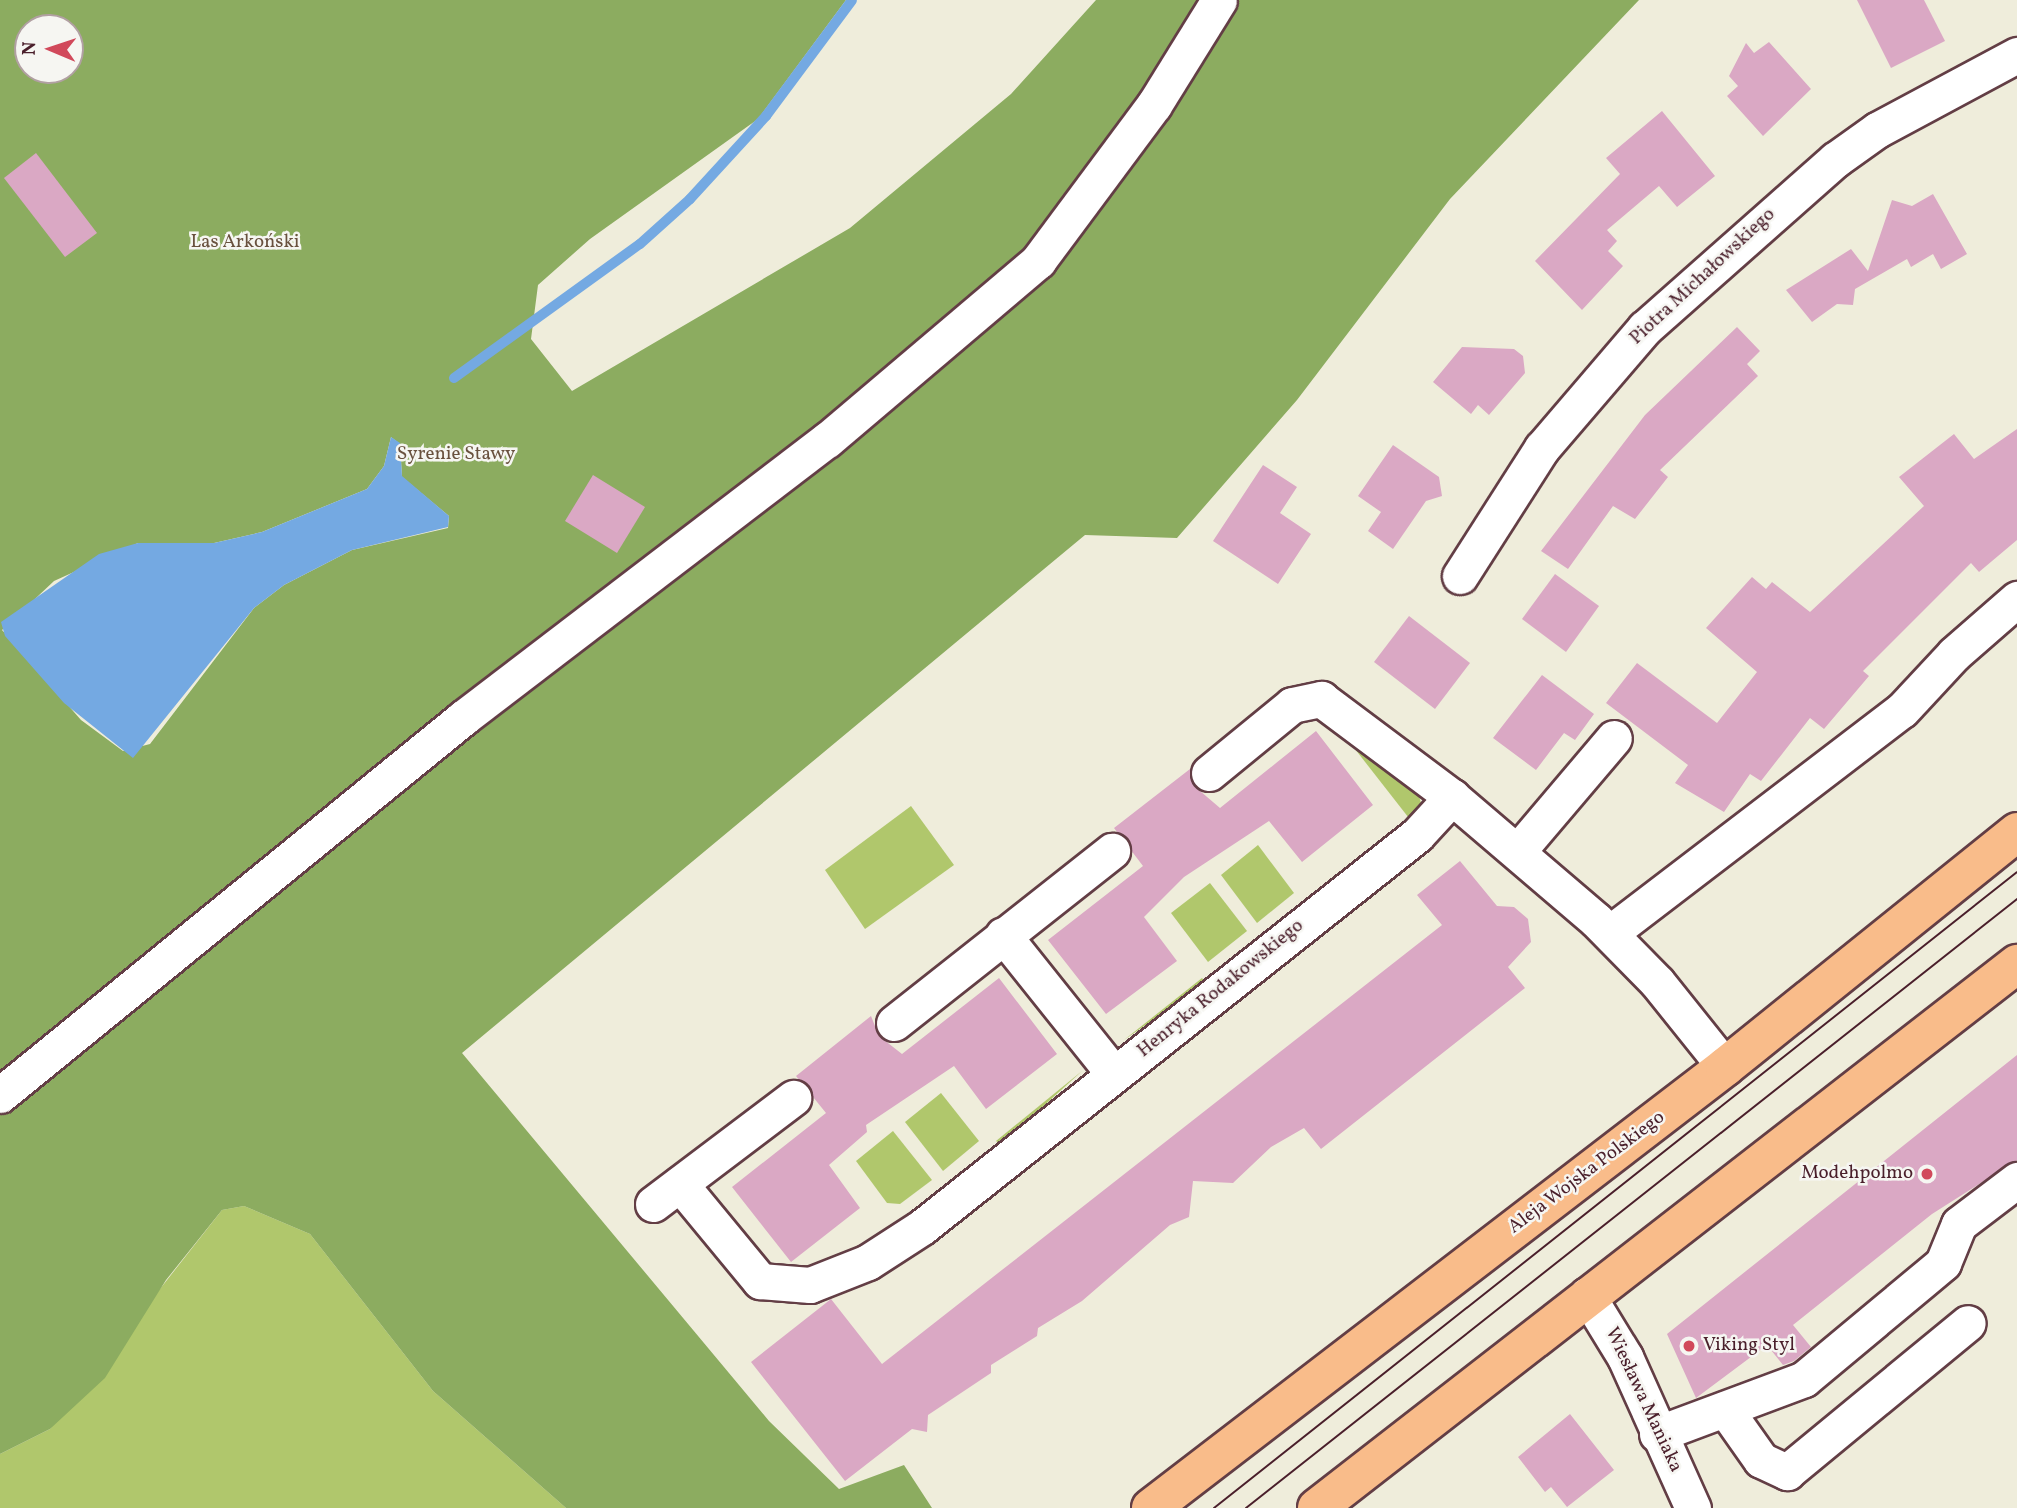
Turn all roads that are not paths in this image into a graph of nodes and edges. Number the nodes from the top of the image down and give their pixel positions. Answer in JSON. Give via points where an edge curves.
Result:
{"nodes":[{"id":1,"x":1219,"y":0,"type":"edge"},
{"id":2,"x":2017,"y":55,"type":"edge"},
{"id":3,"x":1460,"y":576,"type":"dead end"},
{"id":4,"x":2017,"y":599,"type":"edge"},
{"id":5,"x":1614,"y":738,"type":"dead end"},
{"id":6,"x":1209,"y":773,"type":"dead end"},
{"id":7,"x":1452,"y":797,"type":"junction"},
{"id":8,"x":1717,"y":828,"type":"dead end"},
{"id":9,"x":2017,"y":832,"type":"edge"},
{"id":10,"x":1112,"y":851,"type":"dead end"},
{"id":11,"x":1518,"y":851,"type":"junction"},
{"id":12,"x":1603,"y":927,"type":"junction"},
{"id":13,"x":1003,"y":935,"type":"junction"},
{"id":14,"x":2017,"y":964,"type":"edge"},
{"id":15,"x":894,"y":1023,"type":"dead end"},
{"id":16,"x":1725,"y":1068,"type":"junction"},
{"id":17,"x":1114,"y":1074,"type":"junction"},
{"id":18,"x":0,"y":1095,"type":"edge"},
{"id":19,"x":793,"y":1098,"type":"dead end"},
{"id":20,"x":2017,"y":1180,"type":"edge"},
{"id":21,"x":680,"y":1184,"type":"junction"},
{"id":22,"x":653,"y":1204,"type":"dead end"},
{"id":23,"x":1587,"y":1294,"type":"junction"},
{"id":24,"x":1968,"y":1323,"type":"dead end"},
{"id":25,"x":1725,"y":1409,"type":"junction"},
{"id":26,"x":1657,"y":1434,"type":"junction"},
{"id":27,"x":1151,"y":1508,"type":"edge"},
{"id":28,"x":1317,"y":1508,"type":"edge"},
{"id":29,"x":1693,"y":1508,"type":"edge"}],
"edges":[{"from":1,"to":18,"type":"street","via":[[1154,105],[1038,261],[817,448],[463,718]]},
{"from":2,"to":3,"type":"street","name":"Piotra Michałowskiego","via":[[1887,124],[1835,160],[1645,328],[1542,448]]},
{"from":4,"to":12,"type":"street","via":[[1954,653],[1902,710]]},
{"from":5,"to":11,"type":"street"},
{"from":6,"to":7,"type":"street","via":[[1292,705],[1321,699]]},
{"from":7,"to":11,"type":"street"},
{"from":7,"to":17,"type":"street","name":"Henryka Rodakowskiego","via":[[1417,835]]},
{"from":8,"to":12,"type":"street"},
{"from":9,"to":16,"type":"main road","name":"Aleja Wojska Polskiego"},
{"from":10,"to":13,"type":"street"},
{"from":11,"to":12,"type":"street"},
{"from":12,"to":16,"type":"street"},
{"from":13,"to":15,"type":"street"},
{"from":13,"to":17,"type":"street"},
{"from":14,"to":23,"type":"main road"},
{"from":16,"to":27,"type":"main road","name":"Aleja Wojska Polskiego"},
{"from":17,"to":21,"type":"street","name":"Henryka Rodakowskiego","via":[[903,1241],[810,1285],[760,1281]]},
{"from":19,"to":21,"type":"street"},
{"from":20,"to":25,"type":"street","via":[[1959,1224],[1944,1263],[1804,1379]]},
{"from":21,"to":22,"type":"street"},
{"from":23,"to":26,"type":"street","name":"Wiesława Maniaka","via":[[1619,1345]]},
{"from":23,"to":28,"type":"main road"},
{"from":24,"to":25,"type":"street","via":[[1787,1472],[1761,1460]]},
{"from":25,"to":26,"type":"street"},
{"from":26,"to":29,"type":"street","name":"Wiesława Maniaka"}]}
